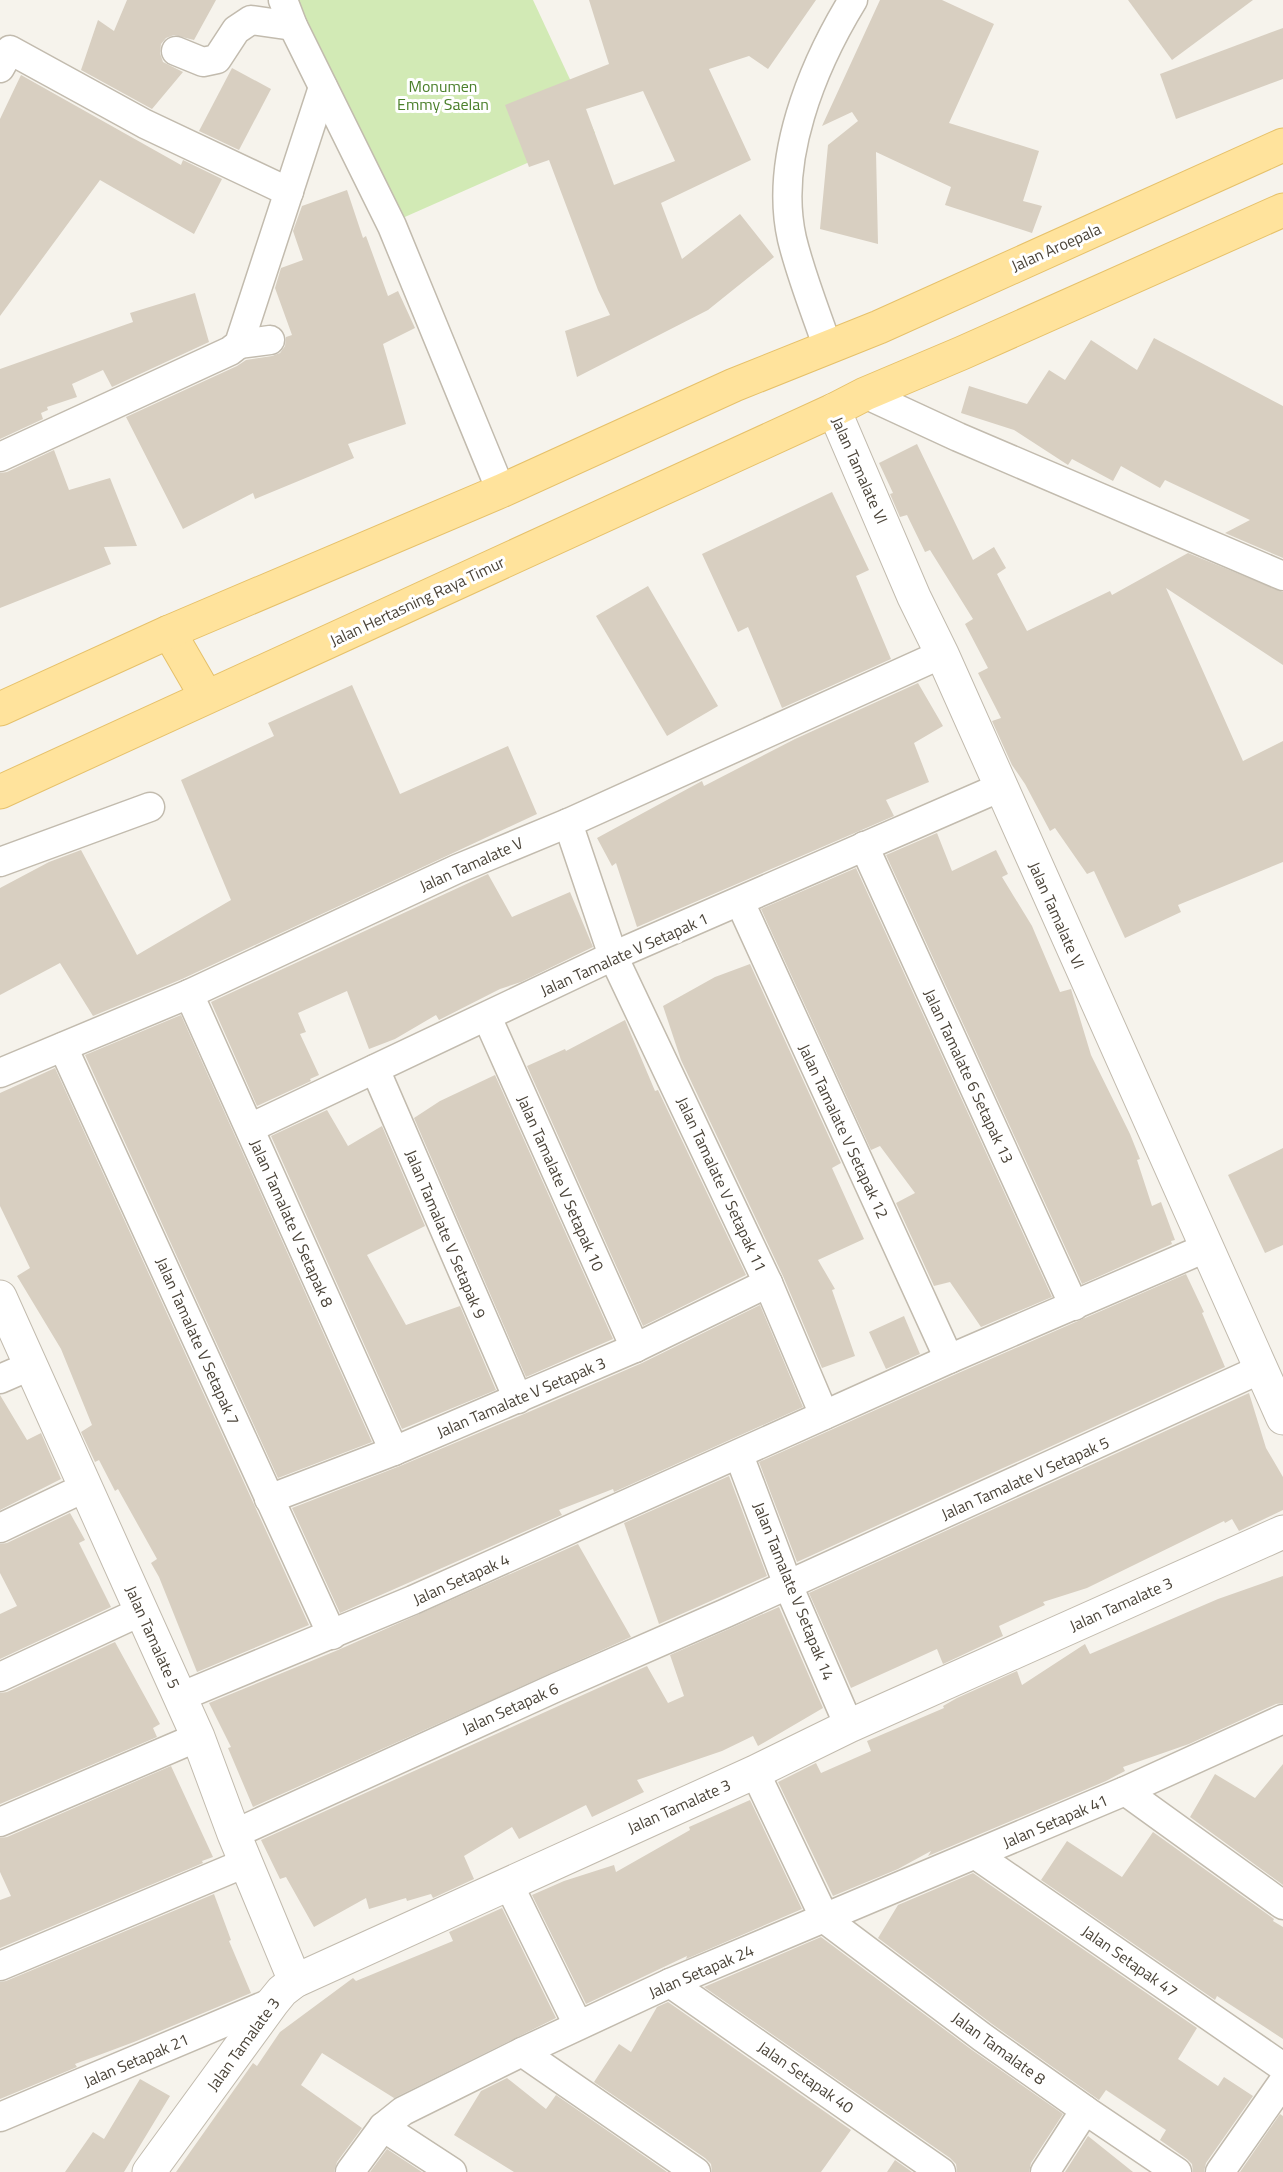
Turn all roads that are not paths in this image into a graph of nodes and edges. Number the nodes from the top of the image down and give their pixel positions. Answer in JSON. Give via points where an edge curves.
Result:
{"nodes":[{"id":1,"x":283,"y":0,"type":"edge"},
{"id":2,"x":852,"y":0,"type":"edge"},
{"id":3,"x":293,"y":26,"type":"junction"},
{"id":4,"x":176,"y":51,"type":"dead end"},
{"id":5,"x":0,"y":68,"type":"edge"},
{"id":6,"x":323,"y":87,"type":"junction"},
{"id":7,"x":1283,"y":145,"type":"edge"},
{"id":8,"x":289,"y":192,"type":"junction"},
{"id":9,"x":1283,"y":210,"type":"edge"},
{"id":10,"x":270,"y":340,"type":"dead end"},
{"id":11,"x":235,"y":348,"type":"junction"},
{"id":12,"x":828,"y":348,"type":"junction"},
{"id":13,"x":865,"y":394,"type":"junction"},
{"id":14,"x":834,"y":410,"type":"junction"},
{"id":15,"x":0,"y":457,"type":"edge"},
{"id":16,"x":501,"y":491,"type":"junction"},
{"id":17,"x":1283,"y":576,"type":"edge"},
{"id":18,"x":169,"y":632,"type":"junction"},
{"id":19,"x":942,"y":654,"type":"junction"},
{"id":20,"x":206,"y":696,"type":"junction"},
{"id":21,"x":0,"y":709,"type":"edge"},
{"id":22,"x":1001,"y":787,"type":"junction"},
{"id":23,"x":0,"y":792,"type":"edge"},
{"id":24,"x":150,"y":807,"type":"dead end"},
{"id":25,"x":568,"y":823,"type":"junction"},
{"id":26,"x":864,"y":846,"type":"junction"},
{"id":27,"x":0,"y":862,"type":"edge"},
{"id":28,"x":740,"y":902,"type":"junction"},
{"id":29,"x":614,"y":956,"type":"junction"},
{"id":30,"x":189,"y":994,"type":"junction"},
{"id":31,"x":487,"y":1017,"type":"junction"},
{"id":32,"x":63,"y":1047,"type":"junction"},
{"id":33,"x":375,"y":1069,"type":"junction"},
{"id":34,"x":0,"y":1073,"type":"edge"},
{"id":35,"x":250,"y":1128,"type":"junction"},
{"id":36,"x":1208,"y":1247,"type":"junction"},
{"id":37,"x":768,"y":1283,"type":"junction"},
{"id":38,"x":0,"y":1297,"type":"edge"},
{"id":39,"x":1074,"y":1306,"type":"junction"},
{"id":40,"x":635,"y":1348,"type":"junction"},
{"id":41,"x":949,"y":1359,"type":"junction"},
{"id":42,"x":30,"y":1366,"type":"junction"},
{"id":43,"x":1260,"y":1369,"type":"junction"},
{"id":44,"x":0,"y":1378,"type":"edge"},
{"id":45,"x":518,"y":1399,"type":"junction"},
{"id":46,"x":824,"y":1415,"type":"junction"},
{"id":47,"x":1283,"y":1418,"type":"edge"},
{"id":48,"x":394,"y":1451,"type":"junction"},
{"id":49,"x":739,"y":1455,"type":"junction"},
{"id":50,"x":86,"y":1487,"type":"junction"},
{"id":51,"x":269,"y":1499,"type":"junction"},
{"id":52,"x":0,"y":1528,"type":"edge"},
{"id":53,"x":1283,"y":1532,"type":"edge"},
{"id":54,"x":788,"y":1585,"type":"junction"},
{"id":55,"x":142,"y":1611,"type":"junction"},
{"id":56,"x":332,"y":1635,"type":"junction"},
{"id":57,"x":0,"y":1677,"type":"edge"},
{"id":58,"x":180,"y":1697,"type":"junction"},
{"id":59,"x":1281,"y":1724,"type":"edge"},
{"id":60,"x":849,"y":1726,"type":"junction"},
{"id":61,"x":198,"y":1737,"type":"junction"},
{"id":62,"x":756,"y":1772,"type":"junction"},
{"id":63,"x":1125,"y":1791,"type":"junction"},
{"id":64,"x":0,"y":1822,"type":"edge"},
{"id":65,"x":239,"y":1848,"type":"junction"},
{"id":66,"x":976,"y":1855,"type":"junction"},
{"id":67,"x":508,"y":1883,"type":"junction"},
{"id":68,"x":1283,"y":1905,"type":"edge"},
{"id":69,"x":825,"y":1918,"type":"junction"},
{"id":70,"x":0,"y":1966,"type":"edge"},
{"id":71,"x":670,"y":1983,"type":"junction"},
{"id":72,"x":284,"y":1992,"type":"junction"},
{"id":73,"x":578,"y":2025,"type":"junction"},
{"id":74,"x":522,"y":2052,"type":"junction"},
{"id":75,"x":1283,"y":2067,"type":"edge"},
{"id":76,"x":1283,"y":2082,"type":"edge"},
{"id":77,"x":1085,"y":2110,"type":"junction"},
{"id":78,"x":0,"y":2117,"type":"edge"},
{"id":79,"x":383,"y":2127,"type":"junction"},
{"id":80,"x":149,"y":2172,"type":"edge"},
{"id":81,"x":350,"y":2172,"type":"edge"},
{"id":82,"x":452,"y":2172,"type":"edge"},
{"id":83,"x":696,"y":2172,"type":"edge"},
{"id":84,"x":941,"y":2172,"type":"edge"},
{"id":85,"x":1045,"y":2172,"type":"edge"},
{"id":86,"x":1177,"y":2172,"type":"edge"},
{"id":87,"x":1220,"y":2172,"type":"edge"}],
"edges":[{"from":1,"to":3,"type":"street"},
{"from":2,"to":12,"type":"street","via":[[808,91],[792,145],[787,199],[792,239]]},
{"from":3,"to":4,"type":"street","via":[[251,20],[236,30],[217,59],[203,62]]},
{"from":3,"to":6,"type":"street"},
{"from":5,"to":8,"type":"street","via":[[10,50],[146,124]]},
{"from":6,"to":8,"type":"street"},
{"from":6,"to":16,"type":"street","via":[[392,226]]},
{"from":7,"to":12,"type":"main road","name":"Jalan Aroepala"},
{"from":8,"to":11,"type":"street"},
{"from":9,"to":13,"type":"main road"},
{"from":10,"to":11,"type":"street"},
{"from":11,"to":15,"type":"street"},
{"from":12,"to":16,"type":"main road","via":[[734,385]]},
{"from":13,"to":14,"type":"main road"},
{"from":13,"to":17,"type":"street"},
{"from":14,"to":19,"type":"street","name":"Jalan Tamalate VI"},
{"from":14,"to":20,"type":"main road","name":"Jalan Hertasning Raya Timur"},
{"from":16,"to":18,"type":"main road"},
{"from":18,"to":20,"type":"main road"},
{"from":18,"to":21,"type":"main road"},
{"from":19,"to":22,"type":"street","name":"Jalan Tamalate VI"},
{"from":19,"to":25,"type":"street","name":"Jalan Tamalate V"},
{"from":20,"to":23,"type":"main road","name":"Jalan Hertasning Raya Timur"},
{"from":22,"to":26,"type":"street","name":"Jalan Tamalate V Setapak 1"},
{"from":22,"to":36,"type":"street","name":"Jalan Tamalate VI"},
{"from":24,"to":27,"type":"street"},
{"from":25,"to":29,"type":"street","name":"Jalan Tamalate V Setapak 11"},
{"from":25,"to":30,"type":"street","name":"Jalan Tamalate V","via":[[457,869]]},
{"from":26,"to":28,"type":"street","name":"Jalan Tamalate V Setapak 1"},
{"from":26,"to":39,"type":"street","name":"Jalan Tamalate 6 Setapak 13"},
{"from":28,"to":29,"type":"street","name":"Jalan Tamalate V Setapak 1"},
{"from":28,"to":41,"type":"street","name":"Jalan Tamalate V Setapak 12"},
{"from":29,"to":31,"type":"street","name":"Jalan Tamalate V Setapak 1"},
{"from":29,"to":37,"type":"street","name":"Jalan Tamalate V Setapak 11"},
{"from":30,"to":32,"type":"street","name":"Jalan Tamalate V"},
{"from":30,"to":35,"type":"street","name":"Jalan Tamalate V Setapak 8"},
{"from":31,"to":33,"type":"street","name":"Jalan Tamalate V Setapak 1"},
{"from":31,"to":40,"type":"street","name":"Jalan Tamalate V Setapak 10"},
{"from":32,"to":34,"type":"street","name":"Jalan Tamalate V"},
{"from":32,"to":51,"type":"street","name":"Jalan Tamalate V Setapak 7"},
{"from":33,"to":35,"type":"street","name":"Jalan Tamalate V Setapak 1"},
{"from":33,"to":45,"type":"street","name":"Jalan Tamalate V Setapak 9"},
{"from":35,"to":48,"type":"street","name":"Jalan Tamalate V Setapak 8"},
{"from":36,"to":39,"type":"street","name":"Jalan Setapak 4"},
{"from":36,"to":43,"type":"street","name":"Jalan Tamalate VI"},
{"from":37,"to":40,"type":"street","name":"Jalan Tamalate V Setapak 3"},
{"from":37,"to":46,"type":"street","name":"Jalan Tamalate V Setapak 11"},
{"from":38,"to":42,"type":"street","name":"Jalan Tamalate 5"},
{"from":39,"to":41,"type":"street","name":"Jalan Setapak 4"},
{"from":40,"to":45,"type":"street","name":"Jalan Tamalate V Setapak 3"},
{"from":41,"to":46,"type":"street","name":"Jalan Setapak 4"},
{"from":42,"to":44,"type":"street"},
{"from":42,"to":50,"type":"street","name":"Jalan Tamalate 5"},
{"from":43,"to":47,"type":"street","name":"Jalan Tamalate VI"},
{"from":43,"to":54,"type":"street","name":"Jalan Tamalate V Setapak 5"},
{"from":45,"to":48,"type":"street","name":"Jalan Tamalate V Setapak 3"},
{"from":46,"to":49,"type":"street","name":"Jalan Setapak 4"},
{"from":48,"to":51,"type":"street","name":"Jalan Tamalate V Setapak 3"},
{"from":49,"to":54,"type":"street","name":"Jalan Tamalate V Setapak 14"},
{"from":49,"to":56,"type":"street","name":"Jalan Setapak 4"},
{"from":50,"to":52,"type":"street"},
{"from":50,"to":55,"type":"street","name":"Jalan Tamalate 5"},
{"from":51,"to":56,"type":"street","name":"Jalan Tamalate V Setapak 7"},
{"from":53,"to":60,"type":"street","name":"Jalan Tamalate 3"},
{"from":54,"to":60,"type":"street","name":"Jalan Tamalate V Setapak 14"},
{"from":54,"to":65,"type":"street","name":"Jalan Setapak 6","via":[[546,1692]]},
{"from":55,"to":57,"type":"street"},
{"from":55,"to":58,"type":"street","name":"Jalan Tamalate 5"},
{"from":56,"to":58,"type":"street","name":"Jalan Setapak 4"},
{"from":58,"to":61,"type":"street","name":"Jalan Tamalate 5"},
{"from":59,"to":63,"type":"street","name":"Jalan Setapak 41"},
{"from":60,"to":62,"type":"street","name":"Jalan Tamalate 3"},
{"from":61,"to":64,"type":"street"},
{"from":61,"to":65,"type":"street","name":"Jalan Tamalate 5"},
{"from":62,"to":67,"type":"street","name":"Jalan Tamalate 3"},
{"from":62,"to":69,"type":"street"},
{"from":63,"to":66,"type":"street","name":"Jalan Setapak 41"},
{"from":63,"to":68,"type":"street"},
{"from":65,"to":70,"type":"street","name":"Jalan Setapak 6","via":[[139,1909]]},
{"from":65,"to":72,"type":"street","name":"Jalan Tamalate 5"},
{"from":66,"to":69,"type":"street","name":"Jalan Setapak 41"},
{"from":66,"to":75,"type":"street","name":"Jalan Setapak 47"},
{"from":67,"to":72,"type":"street","name":"Jalan Tamalate 3"},
{"from":67,"to":73,"type":"street"},
{"from":69,"to":71,"type":"street","name":"Jalan Setapak 24"},
{"from":69,"to":77,"type":"street","name":"Jalan Tamalate 8"},
{"from":71,"to":73,"type":"street","name":"Jalan Setapak 24"},
{"from":71,"to":84,"type":"street","name":"Jalan Setapak 40"},
{"from":72,"to":78,"type":"street","name":"Jalan Setapak 21"},
{"from":72,"to":80,"type":"street","name":"Jalan Tamalate 3"},
{"from":73,"to":74,"type":"street","name":"Jalan Setapak 24"},
{"from":74,"to":79,"type":"street","name":"Jalan Setapak 24","via":[[403,2111]]},
{"from":74,"to":83,"type":"street"},
{"from":76,"to":87,"type":"street"},
{"from":77,"to":85,"type":"street"},
{"from":77,"to":86,"type":"street","name":"Jalan Tamalate 8"},
{"from":79,"to":81,"type":"street","name":"Jalan Setapak 24"},
{"from":79,"to":82,"type":"street"}]}
